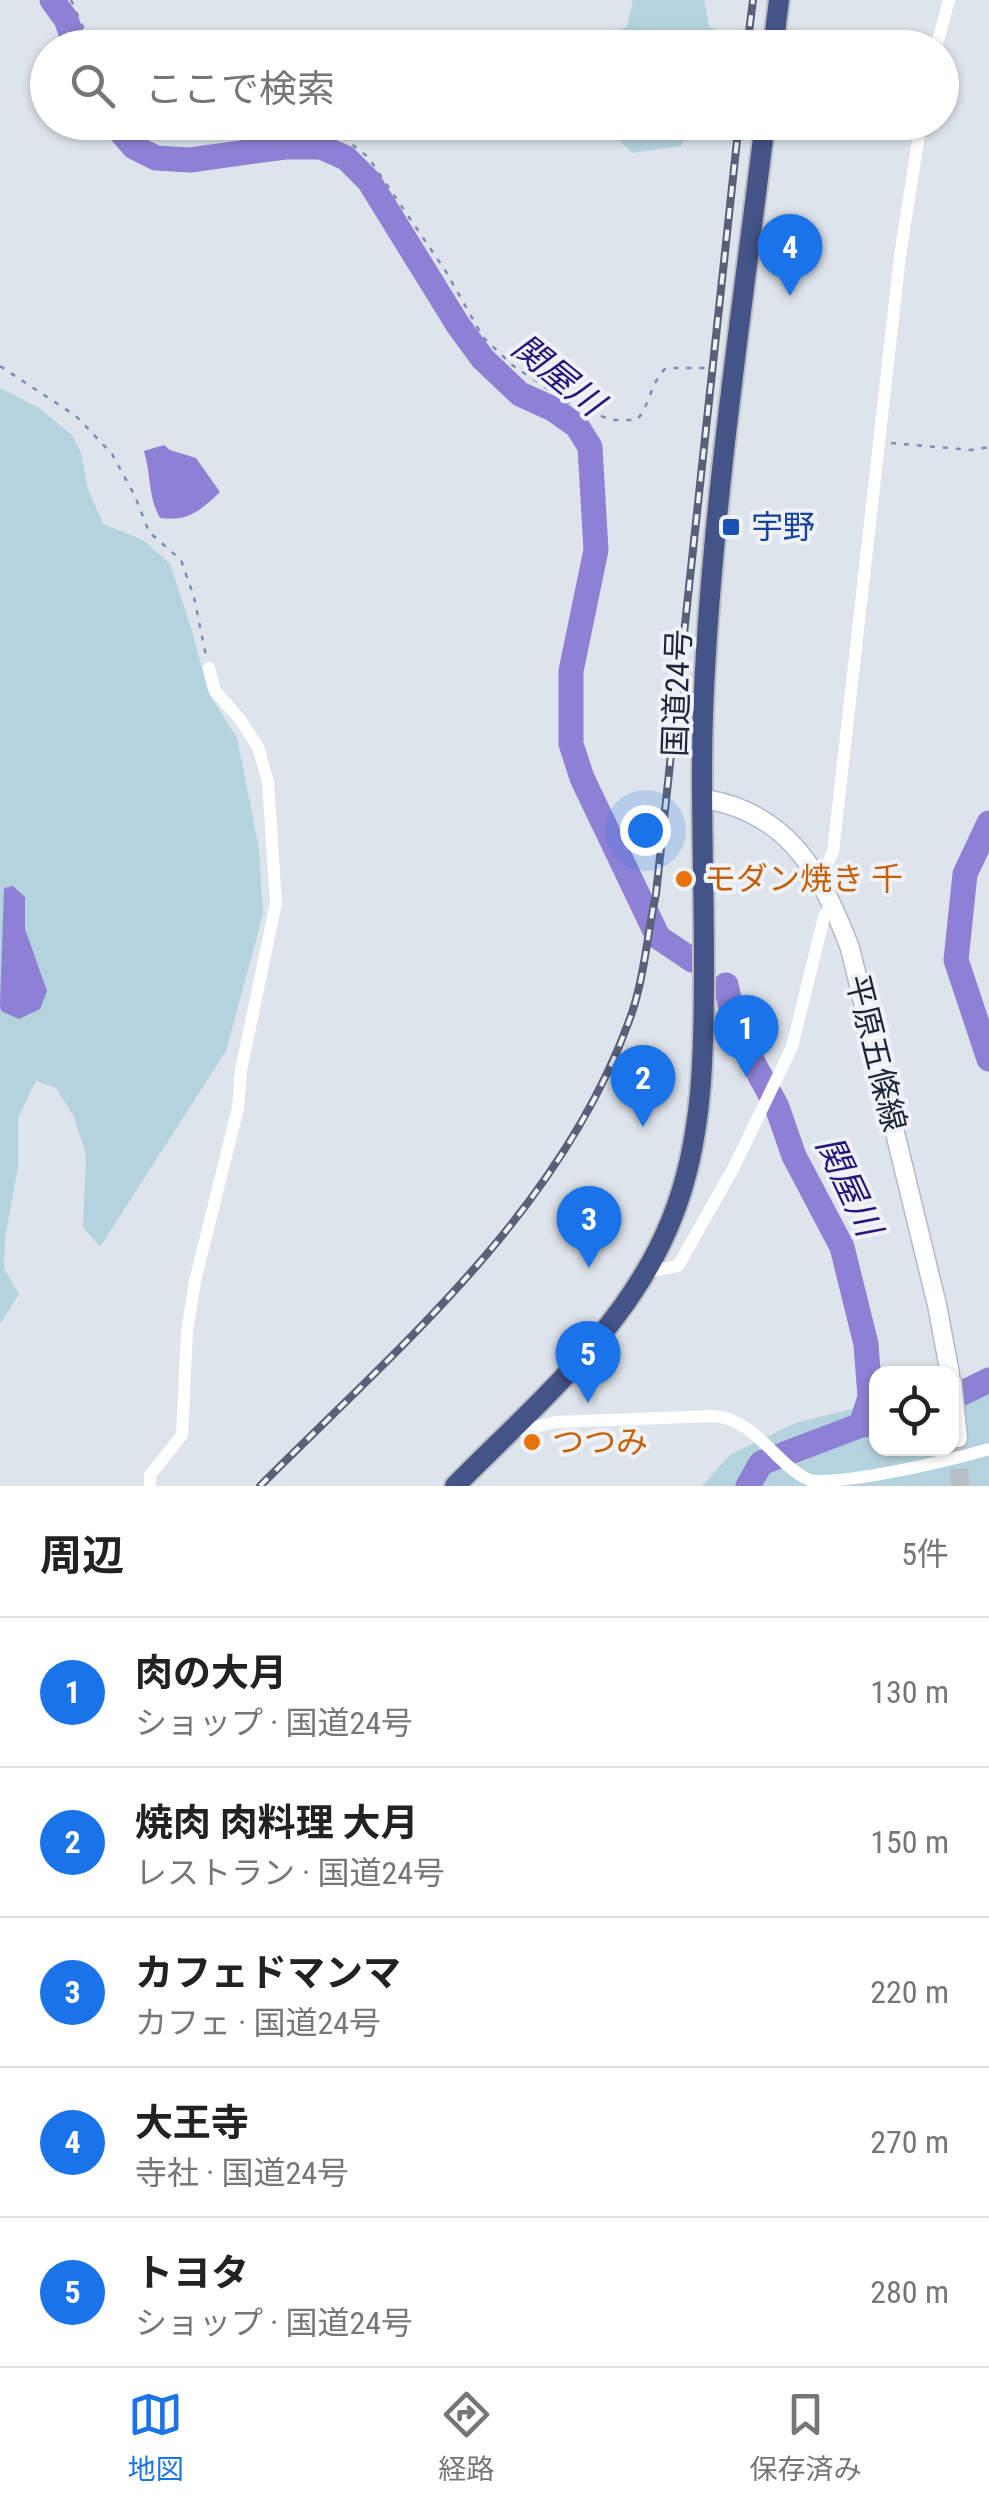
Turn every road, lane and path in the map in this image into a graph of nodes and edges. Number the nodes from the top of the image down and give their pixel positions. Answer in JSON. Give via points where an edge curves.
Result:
{"nodes":[{"id":1,"x":70,"y":0,"type":"edge"},
{"id":2,"x":779,"y":0,"type":"edge"},
{"id":3,"x":949,"y":0,"type":"edge"},
{"id":4,"x":84,"y":30,"type":"edge"},
{"id":5,"x":776,"y":30,"type":"edge"},
{"id":6,"x":941,"y":30,"type":"edge"},
{"id":7,"x":346,"y":140,"type":"edge"},
{"id":8,"x":763,"y":140,"type":"edge"},
{"id":9,"x":917,"y":140,"type":"edge"},
{"id":10,"x":0,"y":366,"type":"edge"},
{"id":11,"x":710,"y":368,"type":"dead end"},
{"id":12,"x":881,"y":442,"type":"junction"},
{"id":13,"x":989,"y":448,"type":"edge"},
{"id":14,"x":209,"y":668,"type":"joint"},
{"id":15,"x":704,"y":799,"type":"junction"},
{"id":16,"x":820,"y":878,"type":"junction"},
{"id":17,"x":832,"y":903,"type":"junction"},
{"id":18,"x":646,"y":1272,"type":"junction"},
{"id":19,"x":949,"y":1366,"type":"edge"},
{"id":20,"x":506,"y":1434,"type":"junction"},
{"id":21,"x":989,"y":1448,"type":"edge"},
{"id":22,"x":150,"y":1486,"type":"edge"},
{"id":23,"x":455,"y":1486,"type":"edge"}],
"edges":[{"from":1,"to":4,"type":"path"},
{"from":2,"to":5,"type":"highway"},
{"from":3,"to":6,"type":"street"},
{"from":7,"to":11,"type":"path","via":[[368,157],[483,337],[512,365],[578,408],[637,420],[666,368]]},
{"from":8,"to":15,"type":"highway","name":"国道24号","via":[[704,672]]},
{"from":9,"to":12,"type":"street"},
{"from":10,"to":14,"type":"path","via":[[76,416],[112,454],[149,532],[181,560]]},
{"from":12,"to":13,"type":"path"},
{"from":12,"to":16,"type":"street","via":[[833,852]]},
{"from":14,"to":22,"type":"street","via":[[215,691],[258,747],[268,782],[276,903],[238,1108],[194,1281],[182,1435],[150,1474]]},
{"from":15,"to":16,"type":"main road","name":"平原五條線","via":[[768,824]]},
{"from":15,"to":18,"type":"highway","name":"国道24号","via":[[698,1107],[688,1170]]},
{"from":16,"to":17,"type":"main road","name":"平原五條線"},
{"from":17,"to":18,"type":"street","via":[[792,1047],[734,1167],[678,1266]]},
{"from":17,"to":19,"type":"main road","name":"平原五條線","via":[[850,948]]},
{"from":18,"to":20,"type":"highway","name":"国道24号","via":[[588,1350]]},
{"from":20,"to":21,"type":"street","via":[[556,1422],[734,1418],[808,1480],[843,1485]]},
{"from":20,"to":23,"type":"highway","name":"国道24号"}]}
